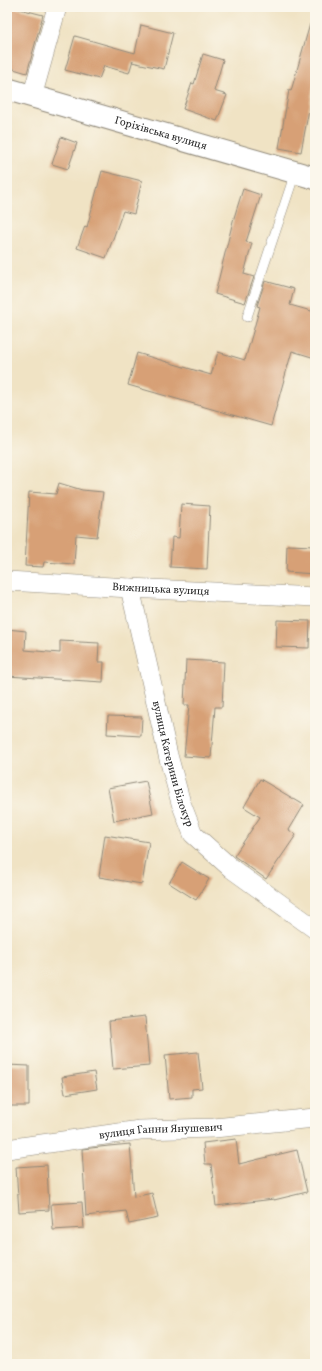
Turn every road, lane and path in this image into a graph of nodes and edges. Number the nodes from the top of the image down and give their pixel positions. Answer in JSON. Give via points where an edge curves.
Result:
{"nodes":[{"id":1,"x":57,"y":7,"type":"edge"},
{"id":2,"x":7,"y":89,"type":"edge"},
{"id":3,"x":32,"y":97,"type":"junction"},
{"id":4,"x":305,"y":175,"type":"edge"},
{"id":5,"x":247,"y":317,"type":"dead end"},
{"id":6,"x":7,"y":581,"type":"edge"},
{"id":7,"x":130,"y":588,"type":"junction"},
{"id":8,"x":315,"y":597,"type":"edge"},
{"id":9,"x":315,"y":929,"type":"edge"},
{"id":10,"x":315,"y":1118,"type":"edge"},
{"id":11,"x":7,"y":1148,"type":"edge"}],
"edges":[{"from":1,"to":3,"type":"street"},
{"from":2,"to":3,"type":"street","name":"Горіхівська вулиця"},
{"from":3,"to":4,"type":"street","name":"Горіхівська вулиця"},
{"from":4,"to":5,"type":"lane"},
{"from":6,"to":7,"type":"street","name":"Вижницька вулиця"},
{"from":7,"to":8,"type":"street","name":"Вижницька вулиця"},
{"from":7,"to":9,"type":"street","name":"вулиця Катерини Білокур","via":[[168,755],[181,803],[193,834],[232,869]]},
{"from":10,"to":11,"type":"street","name":"вулиця Ганни Янушевич","via":[[214,1128],[140,1130]]}]}
